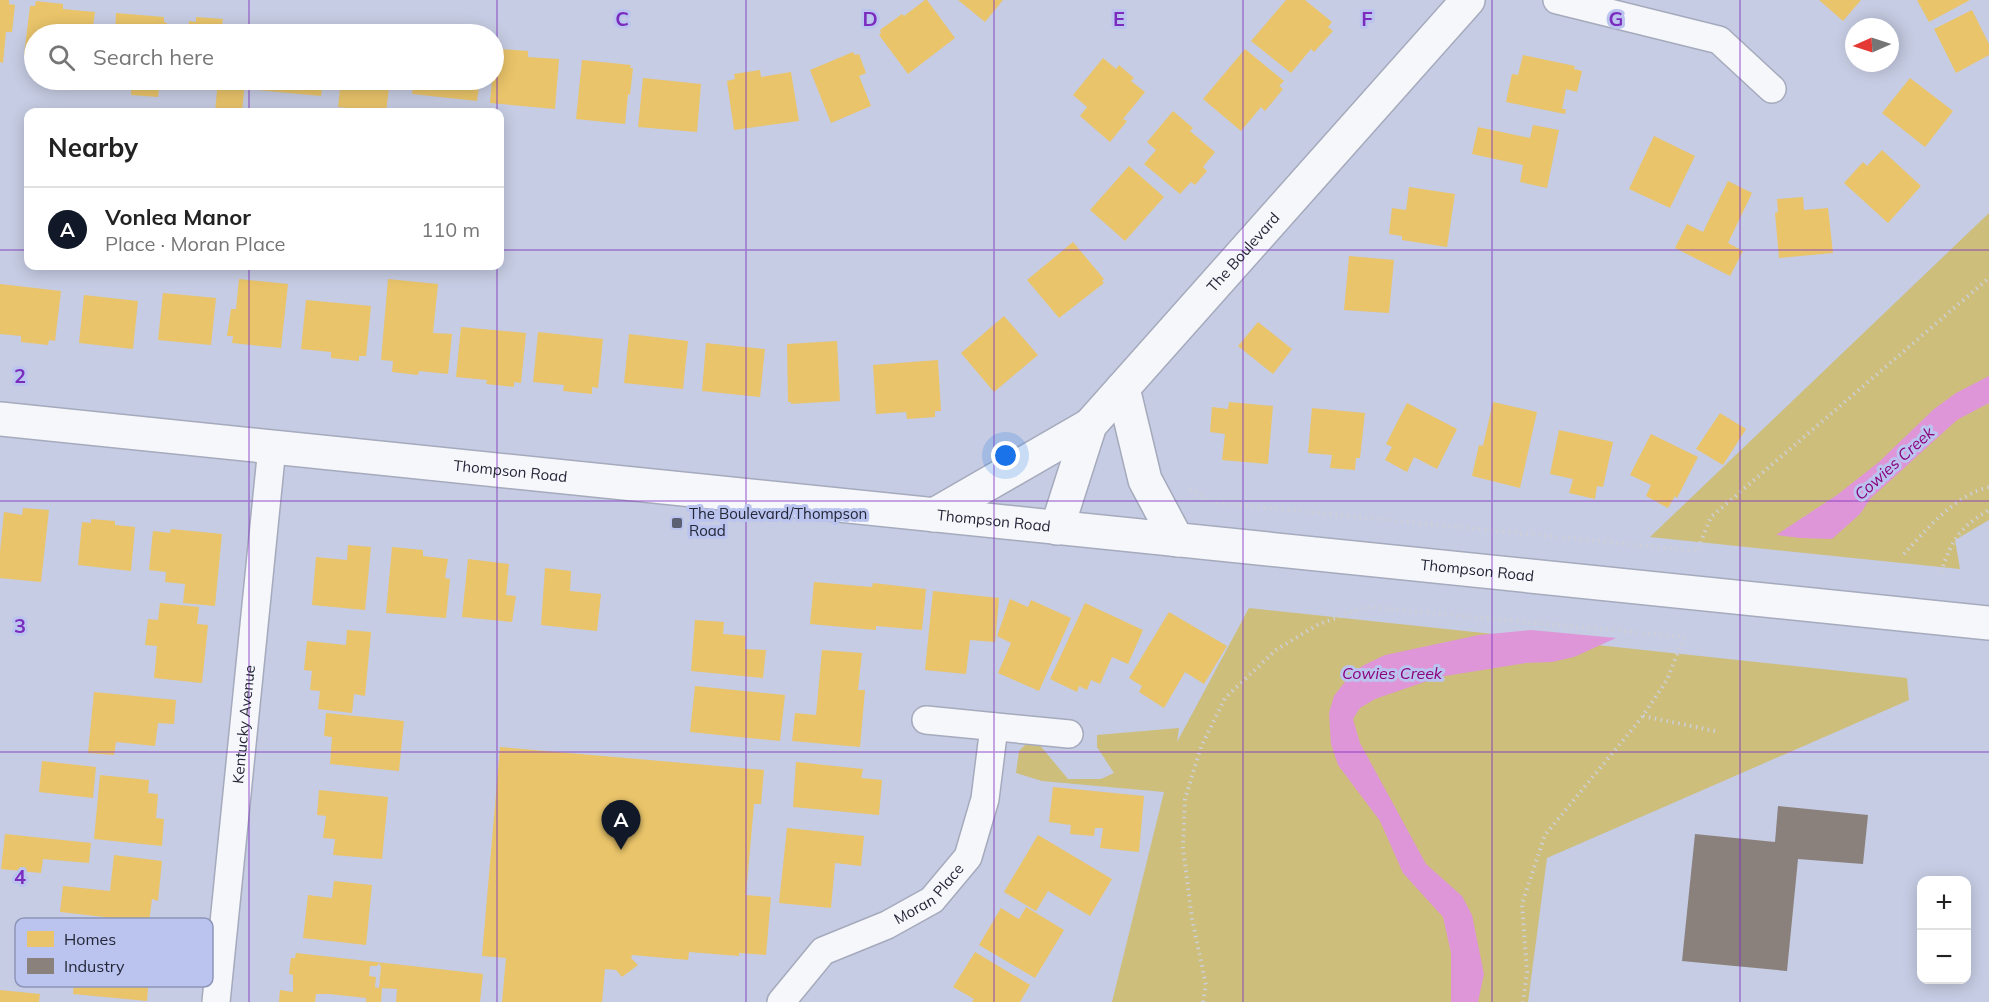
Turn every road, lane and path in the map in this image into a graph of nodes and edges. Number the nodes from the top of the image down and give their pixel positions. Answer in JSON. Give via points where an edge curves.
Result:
{"nodes":[{"id":1,"x":1468,"y":0,"type":"edge"},
{"id":2,"x":1557,"y":0,"type":"edge"},
{"id":3,"x":1772,"y":89,"type":"dead end"},
{"id":4,"x":1989,"y":278,"type":"edge"},
{"id":5,"x":1123,"y":388,"type":"junction"},
{"id":6,"x":0,"y":419,"type":"edge"},
{"id":7,"x":1090,"y":425,"type":"junction"},
{"id":8,"x":272,"y":447,"type":"junction"},
{"id":9,"x":1183,"y":485,"type":"dead end"},
{"id":10,"x":1989,"y":487,"type":"edge"},
{"id":11,"x":1989,"y":510,"type":"edge"},
{"id":12,"x":934,"y":515,"type":"junction"},
{"id":13,"x":1058,"y":528,"type":"junction"},
{"id":14,"x":1177,"y":540,"type":"junction"},
{"id":15,"x":1904,"y":554,"type":"dead end"},
{"id":16,"x":1941,"y":572,"type":"dead end"},
{"id":17,"x":1989,"y":623,"type":"edge"},
{"id":18,"x":1643,"y":716,"type":"junction"},
{"id":19,"x":926,"y":720,"type":"dead end"},
{"id":20,"x":994,"y":727,"type":"junction"},
{"id":21,"x":1715,"y":731,"type":"dead end"},
{"id":22,"x":1070,"y":734,"type":"dead end"},
{"id":23,"x":216,"y":1002,"type":"edge"},
{"id":24,"x":781,"y":1002,"type":"edge"},
{"id":25,"x":1203,"y":1002,"type":"edge"},
{"id":26,"x":1523,"y":1002,"type":"edge"}],
"edges":[{"from":1,"to":5,"type":"main road","name":"The Boulevard"},
{"from":2,"to":3,"type":"street","via":[[1719,40]]},
{"from":4,"to":9,"type":"path","via":[[1711,517],[1697,550],[1210,502]]},
{"from":5,"to":7,"type":"main road","name":"The Boulevard"},
{"from":5,"to":14,"type":"main road","via":[[1145,480]]},
{"from":6,"to":8,"type":"main road","name":"Thompson Road"},
{"from":7,"to":12,"type":"main road"},
{"from":7,"to":13,"type":"main road","name":"The Boulevard"},
{"from":8,"to":12,"type":"main road","name":"Thompson Road"},
{"from":8,"to":23,"type":"street","name":"Kentucky Avenue"},
{"from":10,"to":15,"type":"path","via":[[1941,513]]},
{"from":11,"to":16,"type":"path","via":[[1970,521],[1951,543]]},
{"from":12,"to":13,"type":"main road","name":"Thompson Road"},
{"from":13,"to":14,"type":"main road","name":"Thompson Road"},
{"from":14,"to":17,"type":"main road","name":"Thompson Road"},
{"from":18,"to":21,"type":"path"},
{"from":18,"to":25,"type":"path","via":[[1667,680],[1684,637],[1366,607],[1319,624],[1276,650],[1225,698],[1201,747],[1185,799],[1183,848],[1206,985]]},
{"from":18,"to":26,"type":"path","via":[[1545,835],[1522,904],[1527,972]]},
{"from":19,"to":20,"type":"street"},
{"from":20,"to":22,"type":"street"},
{"from":20,"to":24,"type":"street","name":"Moran Place","via":[[985,799],[968,857],[932,900],[887,926],[823,951]]}]}
